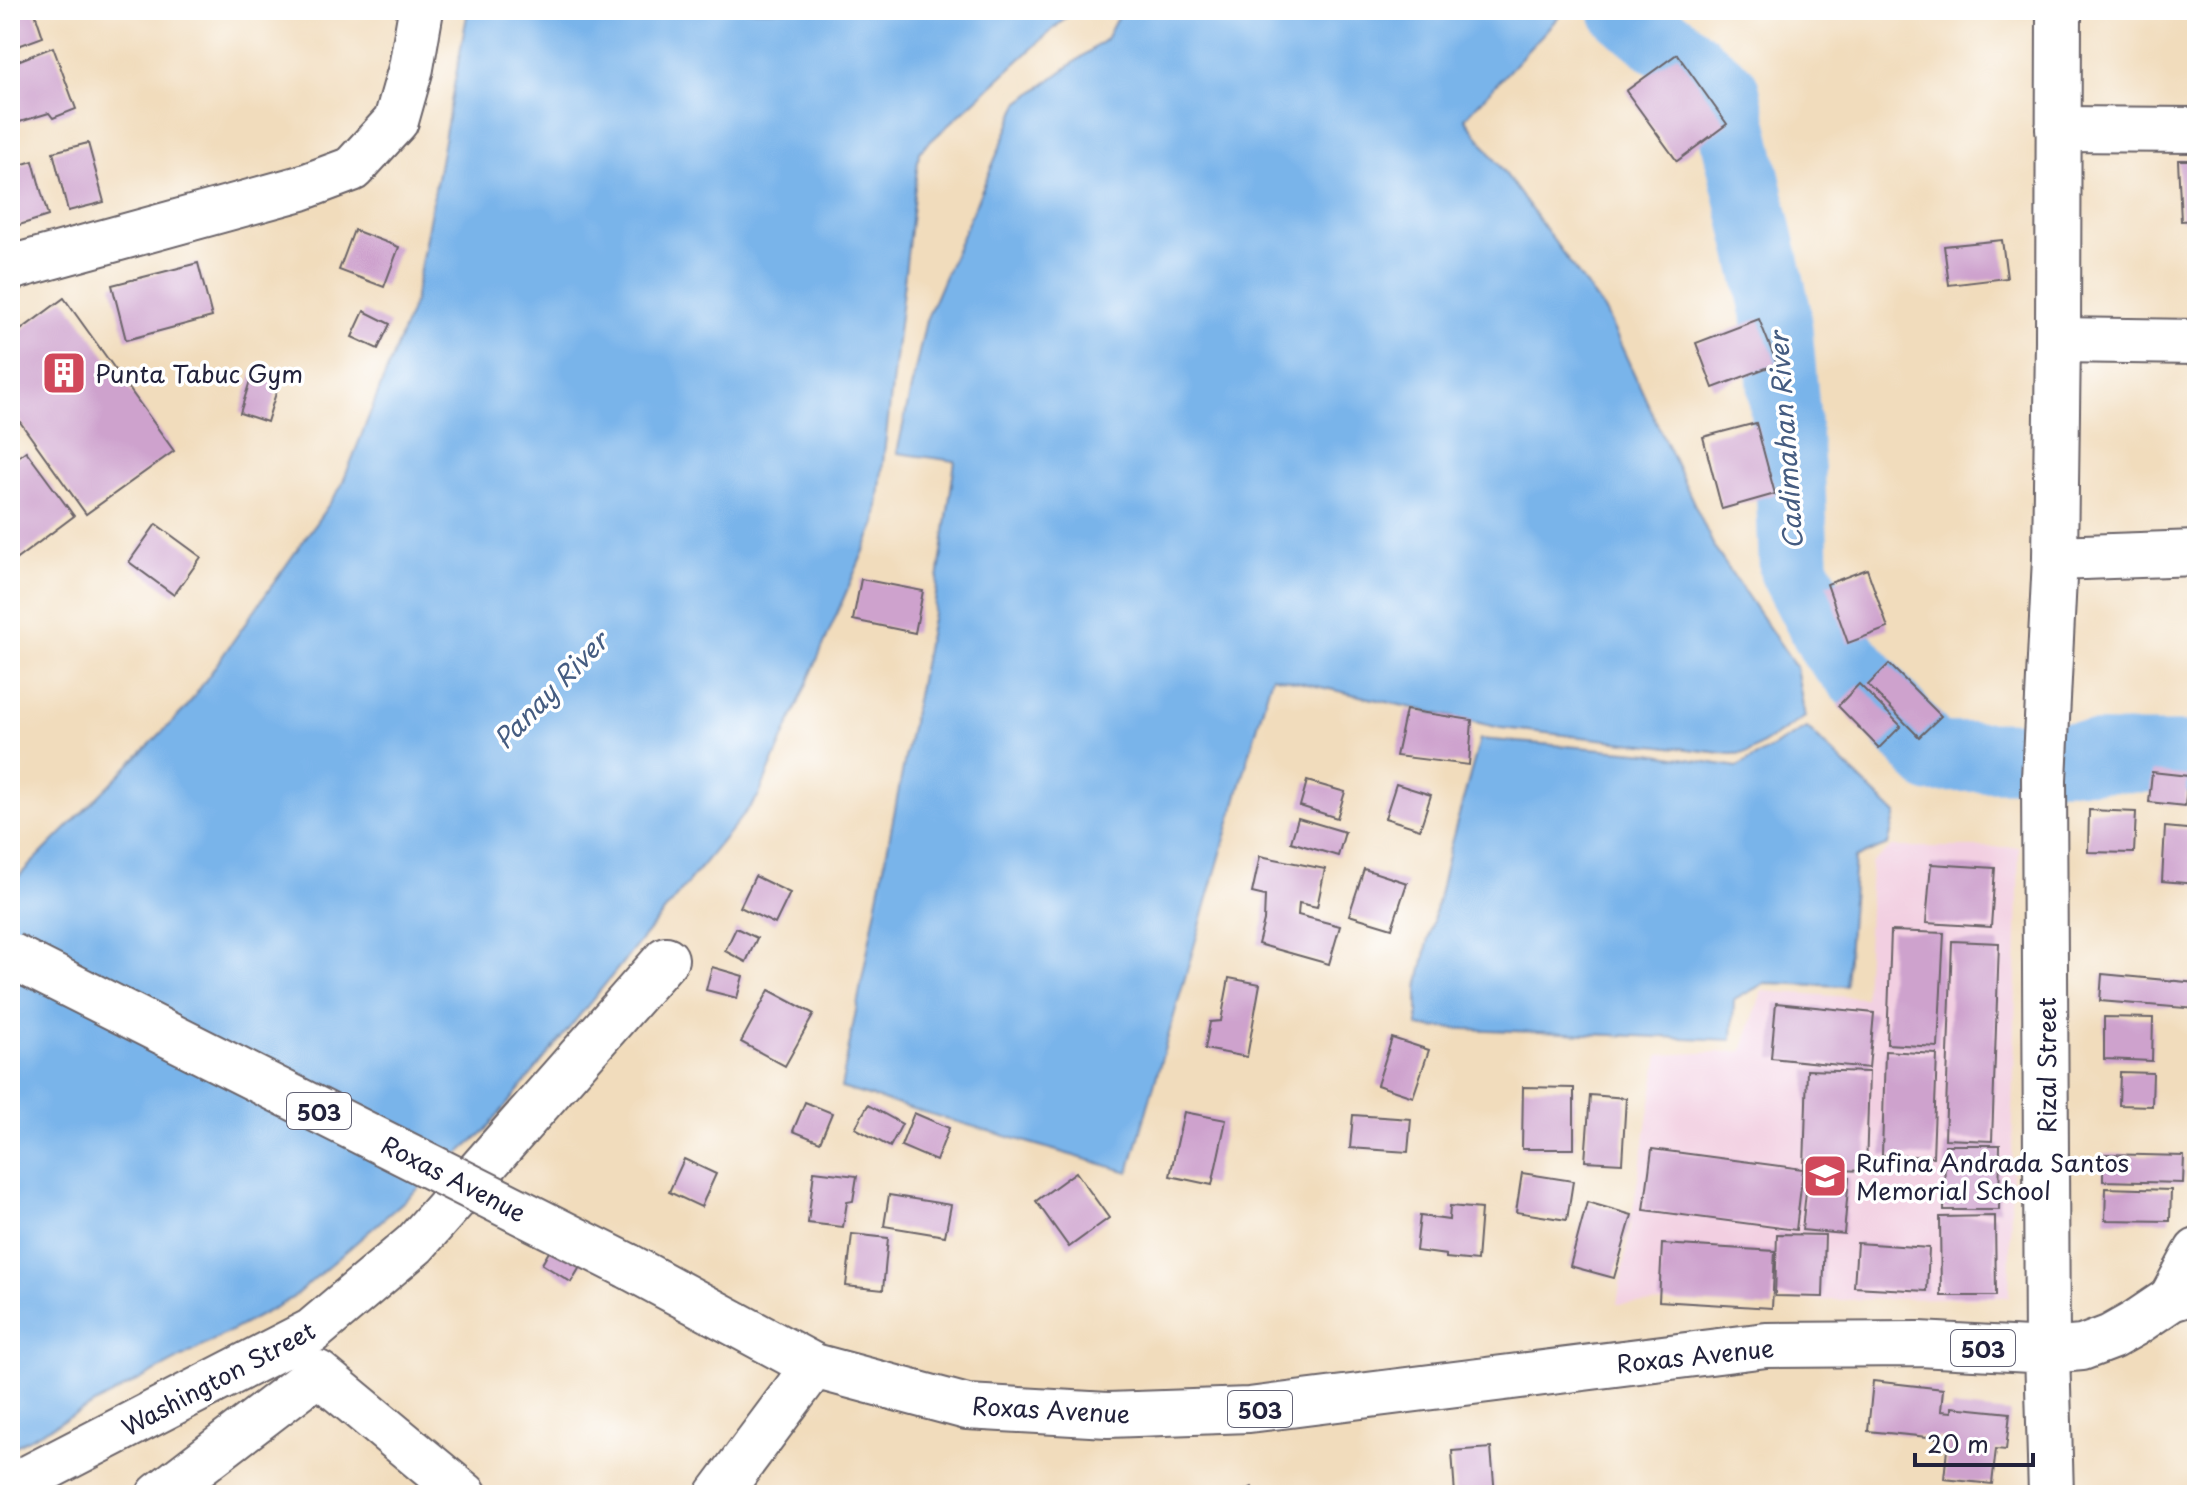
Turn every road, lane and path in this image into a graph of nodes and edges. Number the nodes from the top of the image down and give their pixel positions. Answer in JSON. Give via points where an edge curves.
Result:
{"nodes":[{"id":1,"x":421,"y":10,"type":"edge"},
{"id":2,"x":2059,"y":10,"type":"edge"},
{"id":3,"x":2058,"y":129,"type":"junction"},
{"id":4,"x":2197,"y":130,"type":"edge"},
{"id":5,"x":10,"y":268,"type":"edge"},
{"id":6,"x":2058,"y":340,"type":"junction"},
{"id":7,"x":2197,"y":342,"type":"edge"},
{"id":8,"x":2197,"y":553,"type":"edge"},
{"id":9,"x":2055,"y":558,"type":"junction"},
{"id":10,"x":10,"y":955,"type":"edge"},
{"id":11,"x":666,"y":959,"type":"dead end"},
{"id":12,"x":2197,"y":1251,"type":"edge"},
{"id":13,"x":2184,"y":1295,"type":"edge"},
{"id":14,"x":2047,"y":1351,"type":"junction"},
{"id":15,"x":814,"y":1366,"type":"junction"},
{"id":16,"x":10,"y":1487,"type":"edge"},
{"id":17,"x":168,"y":1493,"type":"edge"},
{"id":18,"x":465,"y":1495,"type":"edge"},
{"id":19,"x":718,"y":1495,"type":"edge"},
{"id":20,"x":2051,"y":1495,"type":"edge"}],
"edges":[{"from":1,"to":5,"type":"street","via":[[396,121],[352,169],[301,188]]},
{"from":2,"to":3,"type":"street","name":"Rizal Street"},
{"from":3,"to":4,"type":"street"},
{"from":3,"to":6,"type":"street","name":"Rizal Street"},
{"from":6,"to":7,"type":"street"},
{"from":6,"to":9,"type":"street","name":"Rizal Street"},
{"from":8,"to":9,"type":"street"},
{"from":9,"to":14,"type":"street","name":"Rizal Street","via":[[2044,779]]},
{"from":10,"to":15,"type":"street","name":"Roxas Avenue","number":"503","bridge":true,"via":[[628,1266]]},
{"from":11,"to":16,"type":"street","name":"Washington Street","via":[[415,1244],[312,1331]]},
{"from":12,"to":13,"type":"street"},
{"from":13,"to":14,"type":"street","name":"Roxas Avenue","via":[[2111,1337],[2082,1348]]},
{"from":14,"to":15,"type":"street","name":"Roxas Avenue","number":"503","via":[[1919,1344],[1766,1345],[1249,1410],[1108,1415],[967,1407]]},
{"from":14,"to":20,"type":"street","name":"Rizal Street","number":"503"},
{"from":15,"to":19,"type":"street"},
{"from":17,"to":18,"type":"street","via":[[318,1373]]}]}
